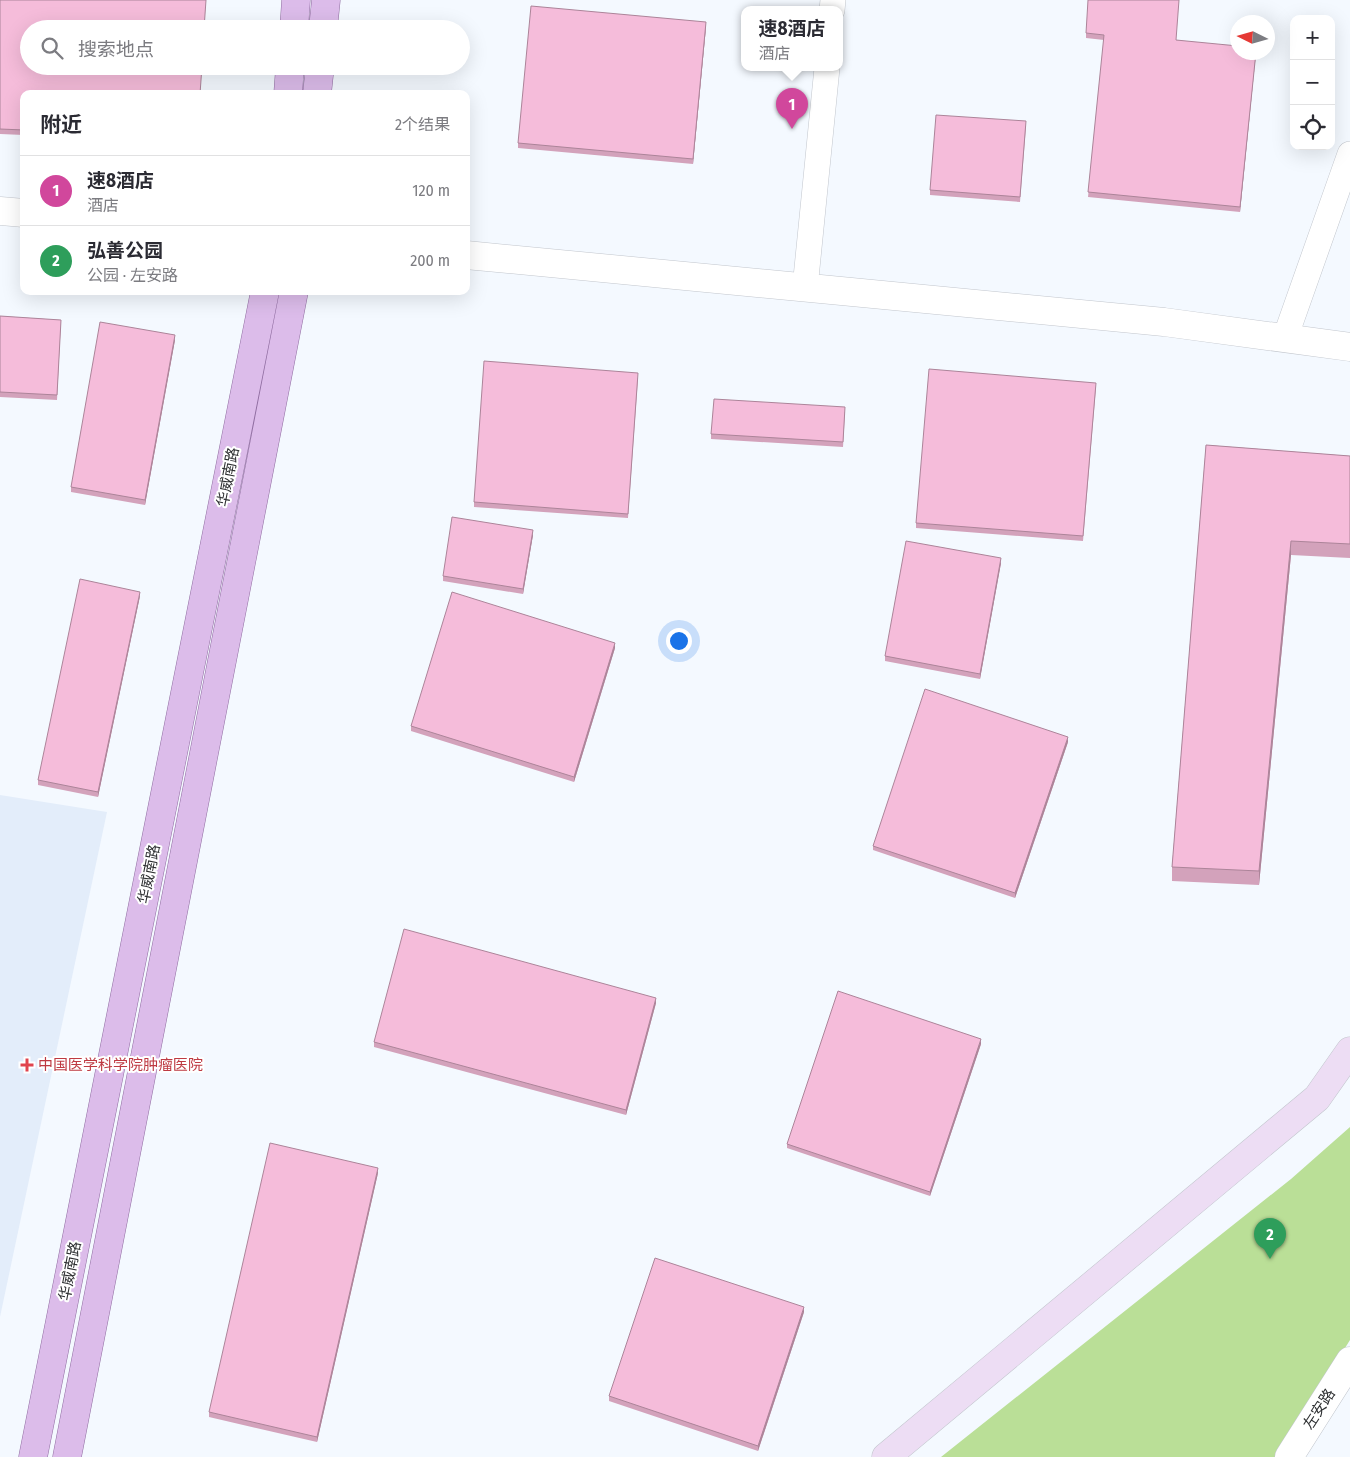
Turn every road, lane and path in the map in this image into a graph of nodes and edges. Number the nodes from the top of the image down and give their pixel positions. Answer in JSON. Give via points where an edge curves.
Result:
{"nodes":[{"id":1,"x":296,"y":0,"type":"edge"},
{"id":2,"x":326,"y":0,"type":"edge"},
{"id":3,"x":295,"y":20,"type":"edge"},
{"id":4,"x":325,"y":20,"type":"edge"},
{"id":5,"x":827,"y":71,"type":"edge"},
{"id":6,"x":289,"y":75,"type":"edge"},
{"id":7,"x":319,"y":75,"type":"edge"},
{"id":8,"x":288,"y":90,"type":"edge"},
{"id":9,"x":317,"y":90,"type":"edge"},
{"id":10,"x":1350,"y":154,"type":"edge"},
{"id":11,"x":0,"y":211,"type":"edge"},
{"id":12,"x":20,"y":213,"type":"edge"},
{"id":13,"x":470,"y":256,"type":"edge"},
{"id":14,"x":805,"y":288,"type":"junction"},
{"id":15,"x":264,"y":295,"type":"edge"},
{"id":16,"x":293,"y":295,"type":"edge"},
{"id":17,"x":1284,"y":338,"type":"junction"},
{"id":18,"x":1350,"y":347,"type":"edge"},
{"id":19,"x":1350,"y":1051,"type":"edge"},
{"id":20,"x":1350,"y":1361,"type":"edge"},
{"id":21,"x":33,"y":1457,"type":"edge"},
{"id":22,"x":67,"y":1457,"type":"edge"},
{"id":23,"x":886,"y":1457,"type":"edge"},
{"id":24,"x":1289,"y":1457,"type":"edge"}],
"edges":[{"from":1,"to":3,"type":"main road"},
{"from":2,"to":4,"type":"main road"},
{"from":5,"to":14,"type":"street"},
{"from":6,"to":8,"type":"main road"},
{"from":7,"to":9,"type":"main road"},
{"from":10,"to":17,"type":"street"},
{"from":11,"to":12,"type":"street"},
{"from":13,"to":14,"type":"street"},
{"from":14,"to":17,"type":"street","via":[[1164,322]]},
{"from":15,"to":21,"type":"main road","name":"华威南路"},
{"from":16,"to":22,"type":"main road","name":"华威南路"},
{"from":17,"to":18,"type":"street"},
{"from":19,"to":23,"type":"main road","via":[[1317,1098]]},
{"from":20,"to":24,"type":"street","name":"左安路"}]}
